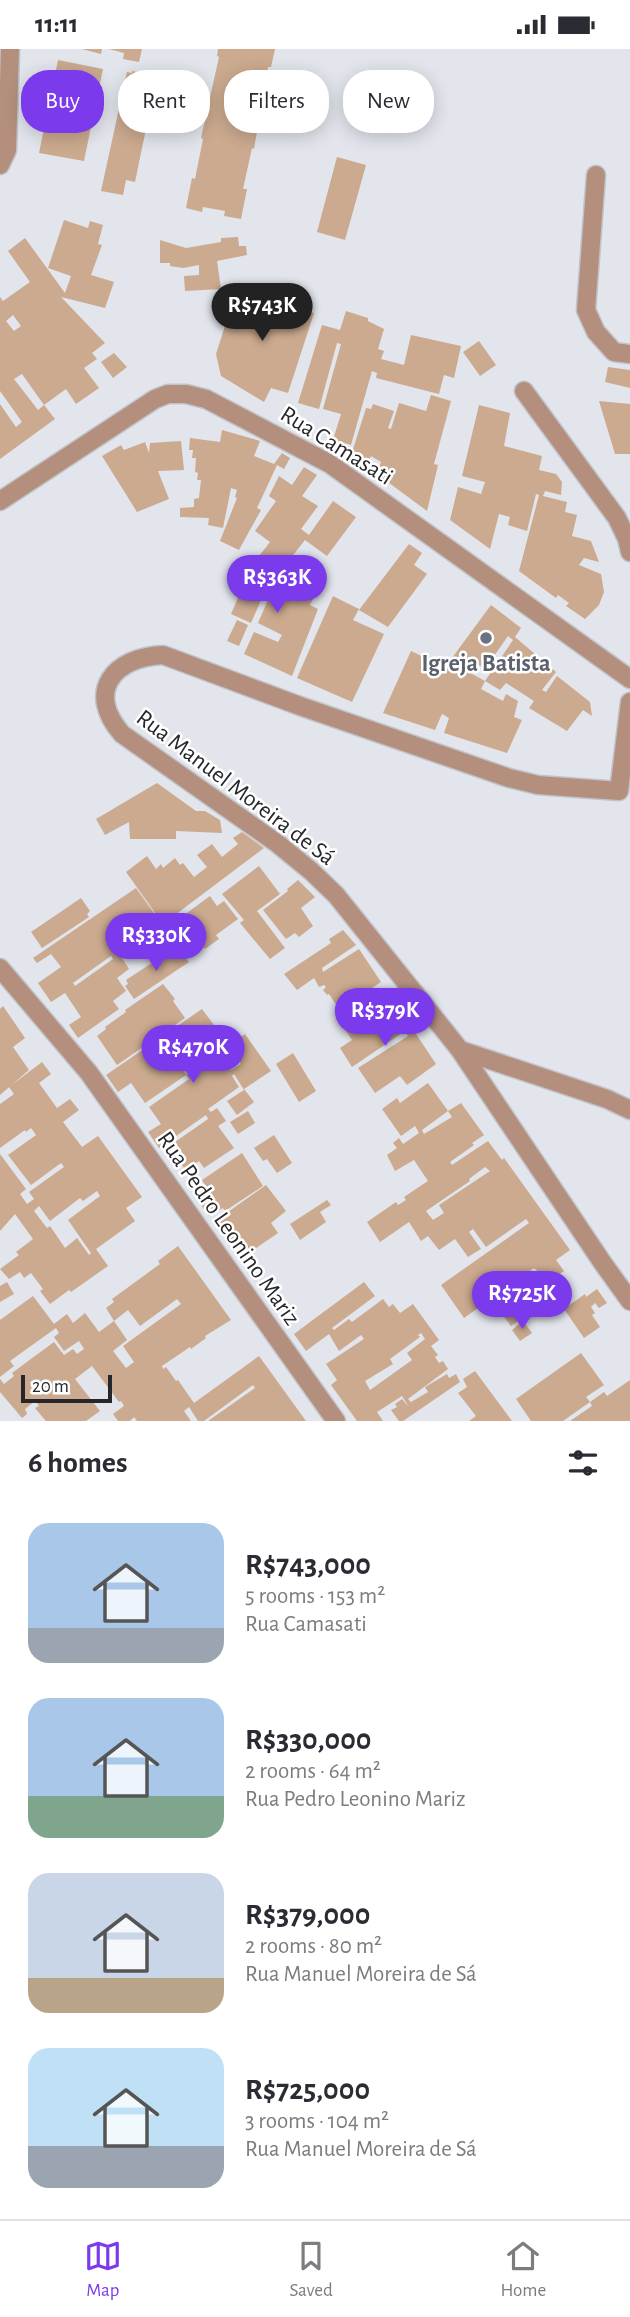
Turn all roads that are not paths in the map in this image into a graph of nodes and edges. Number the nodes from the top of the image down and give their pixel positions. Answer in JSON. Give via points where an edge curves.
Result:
{"nodes":[{"id":1,"x":10,"y":49,"type":"edge"},
{"id":2,"x":5,"y":101,"type":"edge"},
{"id":3,"x":0,"y":165,"type":"edge"},
{"id":4,"x":596,"y":174,"type":"dead end"},
{"id":5,"x":630,"y":354,"type":"edge"},
{"id":6,"x":524,"y":391,"type":"dead end"},
{"id":7,"x":0,"y":501,"type":"edge"},
{"id":8,"x":630,"y":552,"type":"edge"},
{"id":9,"x":630,"y":679,"type":"edge"},
{"id":10,"x":630,"y":702,"type":"edge"},
{"id":11,"x":625,"y":792,"type":"edge"},
{"id":12,"x":0,"y":968,"type":"edge"},
{"id":13,"x":460,"y":1050,"type":"junction"},
{"id":14,"x":630,"y":1110,"type":"edge"},
{"id":15,"x":630,"y":1301,"type":"edge"},
{"id":16,"x":336,"y":1421,"type":"edge"}],
"edges":[{"from":1,"to":2,"type":"street"},
{"from":2,"to":3,"type":"street","via":[[7,151]]},
{"from":4,"to":5,"type":"street","via":[[586,310],[596,333],[614,352]]},
{"from":6,"to":8,"type":"street","via":[[617,518]]},
{"from":7,"to":9,"type":"street","name":"Rua Camasati","via":[[155,399],[186,394],[217,405],[330,464]]},
{"from":10,"to":11,"type":"street","name":"Rua Manuel Moreira de Sá"},
{"from":11,"to":13,"type":"street","name":"Rua Manuel Moreira de Sá","via":[[509,778],[163,655],[134,659],[109,681],[106,710],[122,734],[311,871],[336,895]]},
{"from":12,"to":16,"type":"street","name":"Rua Pedro Leonino Mariz","via":[[89,1073]]},
{"from":13,"to":14,"type":"street"},
{"from":13,"to":15,"type":"street","name":"Rua Manuel Moreira de Sá"}]}
